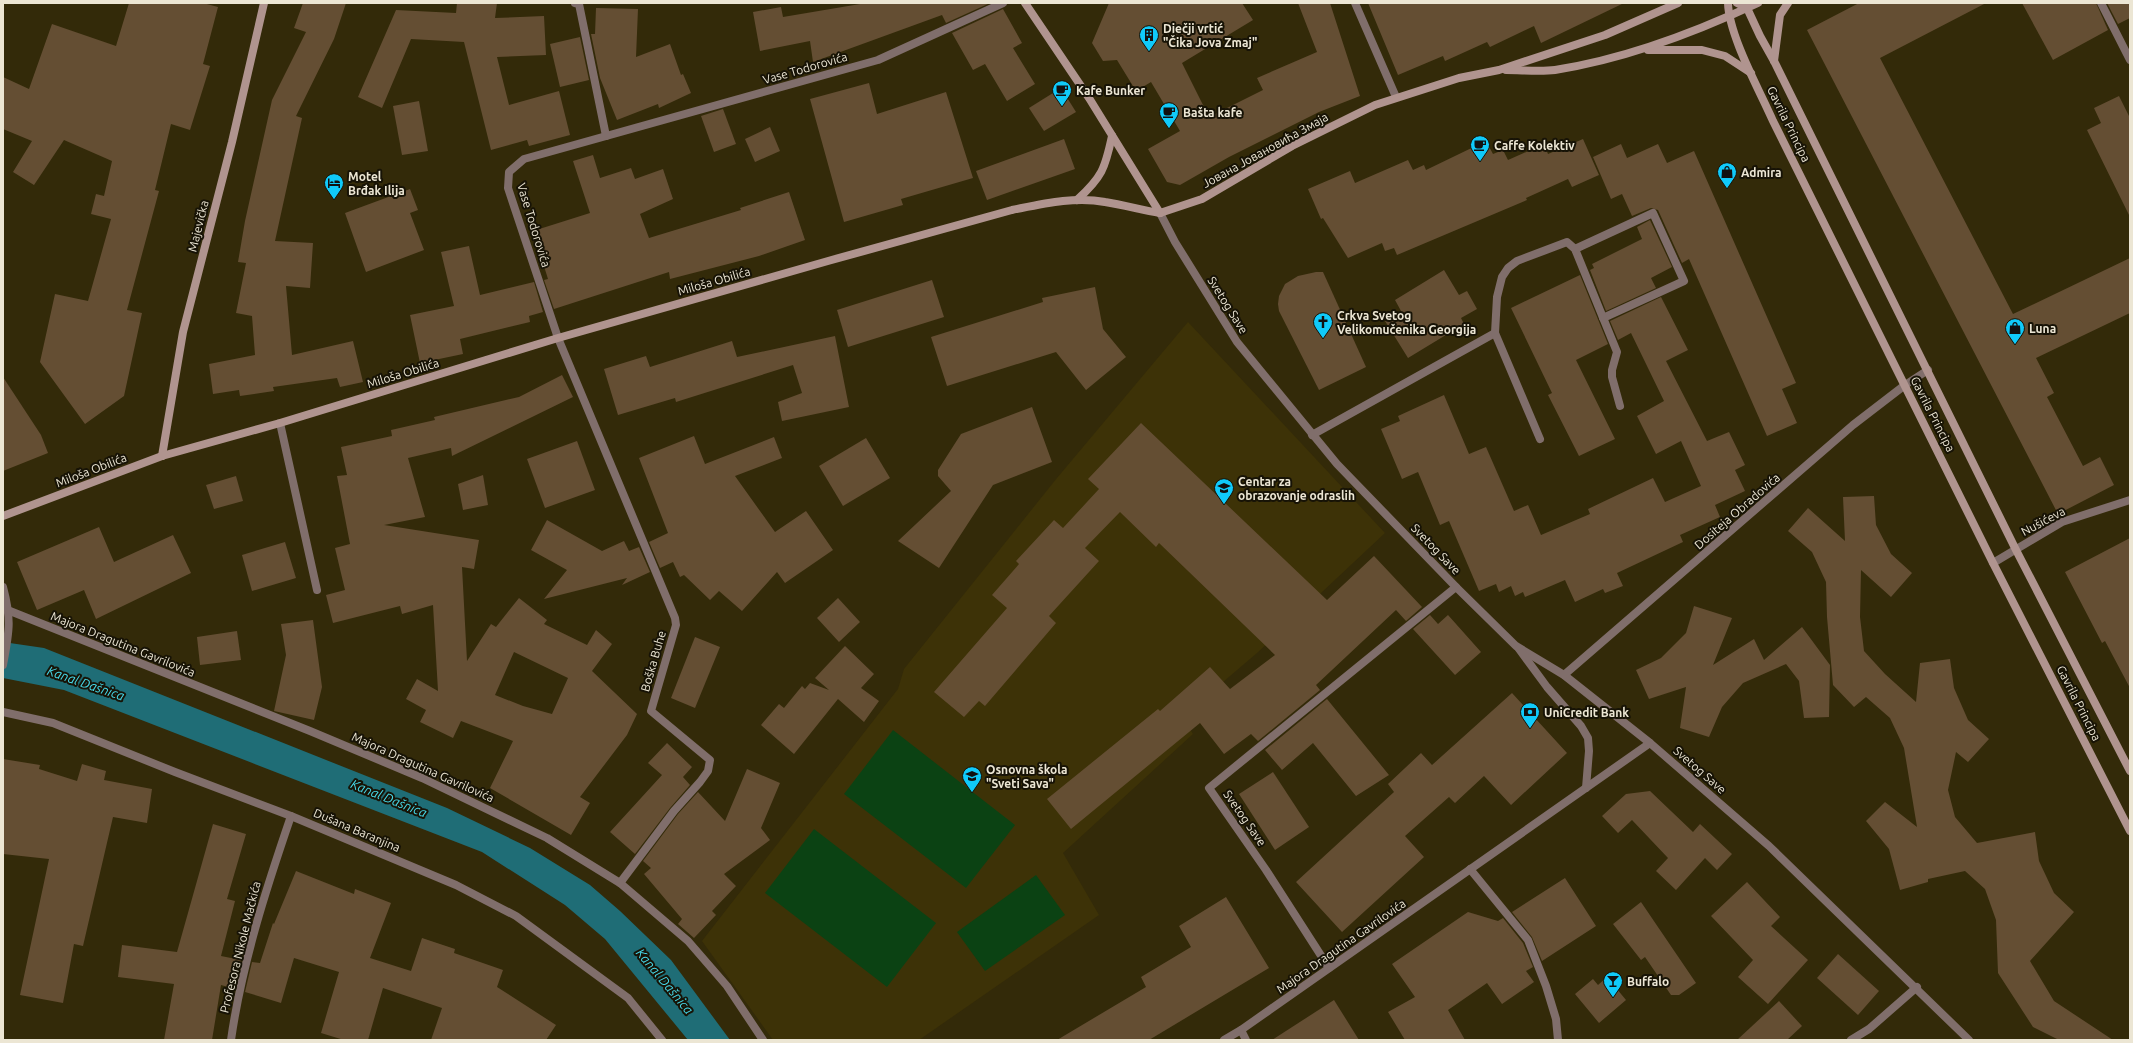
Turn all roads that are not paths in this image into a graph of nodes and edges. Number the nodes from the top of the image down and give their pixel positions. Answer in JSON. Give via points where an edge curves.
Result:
{"nodes":[{"id":1,"x":264,"y":3,"type":"edge"},
{"id":2,"x":575,"y":3,"type":"edge"},
{"id":3,"x":1003,"y":3,"type":"edge"},
{"id":4,"x":1025,"y":3,"type":"edge"},
{"id":5,"x":1355,"y":3,"type":"edge"},
{"id":6,"x":1678,"y":3,"type":"edge"},
{"id":7,"x":1728,"y":3,"type":"edge"},
{"id":8,"x":1736,"y":3,"type":"edge"},
{"id":9,"x":1758,"y":3,"type":"edge"},
{"id":10,"x":1788,"y":3,"type":"edge"},
{"id":11,"x":2101,"y":3,"type":"edge"},
{"id":12,"x":1747,"y":8,"type":"junction"},
{"id":13,"x":1728,"y":17,"type":"junction"},
{"id":14,"x":1639,"y":50,"type":"junction"},
{"id":15,"x":2130,"y":60,"type":"edge"},
{"id":16,"x":1774,"y":61,"type":"junction"},
{"id":17,"x":1498,"y":70,"type":"junction"},
{"id":18,"x":1751,"y":73,"type":"junction"},
{"id":19,"x":1396,"y":97,"type":"junction"},
{"id":20,"x":606,"y":136,"type":"junction"},
{"id":21,"x":1112,"y":136,"type":"junction"},
{"id":22,"x":1077,"y":200,"type":"junction"},
{"id":23,"x":1160,"y":213,"type":"junction"},
{"id":24,"x":1575,"y":249,"type":"junction"},
{"id":25,"x":1603,"y":318,"type":"junction"},
{"id":26,"x":1495,"y":333,"type":"junction"},
{"id":27,"x":558,"y":338,"type":"junction"},
{"id":28,"x":1928,"y":370,"type":"junction"},
{"id":29,"x":1905,"y":384,"type":"junction"},
{"id":30,"x":1620,"y":406,"type":"dead end"},
{"id":31,"x":280,"y":423,"type":"junction"},
{"id":32,"x":1312,"y":435,"type":"junction"},
{"id":33,"x":1540,"y":438,"type":"dead end"},
{"id":34,"x":162,"y":456,"type":"junction"},
{"id":35,"x":2130,"y":500,"type":"edge"},
{"id":36,"x":3,"y":516,"type":"edge"},
{"id":37,"x":2016,"y":550,"type":"junction"},
{"id":38,"x":1992,"y":563,"type":"junction"},
{"id":39,"x":1456,"y":587,"type":"junction"},
{"id":40,"x":3,"y":588,"type":"edge"},
{"id":41,"x":317,"y":590,"type":"dead end"},
{"id":42,"x":10,"y":611,"type":"junction"},
{"id":43,"x":1516,"y":646,"type":"junction"},
{"id":44,"x":3,"y":665,"type":"edge"},
{"id":45,"x":1564,"y":675,"type":"junction"},
{"id":46,"x":3,"y":712,"type":"edge"},
{"id":47,"x":1650,"y":743,"type":"junction"},
{"id":48,"x":2130,"y":771,"type":"edge"},
{"id":49,"x":1586,"y":788,"type":"junction"},
{"id":50,"x":291,"y":816,"type":"junction"},
{"id":51,"x":2130,"y":831,"type":"edge"},
{"id":52,"x":1470,"y":869,"type":"junction"},
{"id":53,"x":620,"y":883,"type":"junction"},
{"id":54,"x":1329,"y":968,"type":"junction"},
{"id":55,"x":1917,"y":987,"type":"junction"},
{"id":56,"x":1241,"y":1030,"type":"junction"},
{"id":57,"x":231,"y":1040,"type":"edge"},
{"id":58,"x":662,"y":1040,"type":"edge"},
{"id":59,"x":763,"y":1040,"type":"edge"},
{"id":60,"x":1224,"y":1040,"type":"edge"},
{"id":61,"x":1246,"y":1040,"type":"edge"},
{"id":62,"x":1558,"y":1040,"type":"edge"},
{"id":63,"x":1851,"y":1040,"type":"edge"},
{"id":64,"x":1969,"y":1040,"type":"edge"}],
"edges":[{"from":1,"to":34,"type":"main road","name":"Majevička","via":[[232,142],[183,332]]},
{"from":2,"to":20,"type":"street","via":[[579,4]]},
{"from":3,"to":20,"type":"street","name":"Vase Todorovića","via":[[878,60]]},
{"from":4,"to":21,"type":"main road","name":"Svetog Save"},
{"from":5,"to":19,"type":"street"},
{"from":6,"to":17,"type":"main road","via":[[1605,35]]},
{"from":7,"to":13,"type":"main road","name":"Gavrila Principa"},
{"from":8,"to":12,"type":"main road"},
{"from":9,"to":12,"type":"main road"},
{"from":10,"to":16,"type":"main road","via":[[1780,15]]},
{"from":11,"to":15,"type":"street"},
{"from":12,"to":13,"type":"main road"},
{"from":12,"to":16,"type":"main road","name":"Gavrila Principa"},
{"from":13,"to":14,"type":"main road"},
{"from":13,"to":18,"type":"main road","name":"Gavrila Principa"},
{"from":14,"to":17,"type":"main road","via":[[1554,70]]},
{"from":14,"to":18,"type":"main road","via":[[1702,50],[1725,56]]},
{"from":16,"to":28,"type":"main road","name":"Gavrila Principa"},
{"from":17,"to":19,"type":"main road","name":"Јована Јовановића Змаја","via":[[1459,78]]},
{"from":18,"to":29,"type":"main road","name":"Gavrila Principa"},
{"from":19,"to":23,"type":"main road","name":"Јована Јовановића Змаја","via":[[1292,146],[1202,199]]},
{"from":20,"to":27,"type":"street","name":"Vase Todorovića","via":[[524,159],[509,172],[508,188]]},
{"from":21,"to":22,"type":"main road","via":[[1106,166],[1096,182]]},
{"from":21,"to":23,"type":"main road","name":"Svetog Save"},
{"from":22,"to":23,"type":"main road","name":"Miloša Obilića","via":[[1104,202]]},
{"from":22,"to":27,"type":"main road","name":"Miloša Obilića","via":[[1012,210]]},
{"from":23,"to":32,"type":"street","name":"Svetog Save","via":[[1237,342]]},
{"from":24,"to":25,"type":"street"},
{"from":24,"to":25,"type":"street","via":[[1653,213],[1684,281]]},
{"from":24,"to":26,"type":"street","via":[[1567,242],[1517,261],[1508,268],[1502,277],[1497,297]]},
{"from":25,"to":30,"type":"street","via":[[1617,352],[1612,377]]},
{"from":26,"to":32,"type":"street"},
{"from":26,"to":33,"type":"street"},
{"from":27,"to":31,"type":"main road","name":"Miloša Obilića"},
{"from":27,"to":53,"type":"street","name":"Boška Buhe","via":[[675,618],[676,625],[651,711],[710,760],[708,771],[700,782],[674,811]]},
{"from":28,"to":29,"type":"street","name":"Dositeja Obradovića"},
{"from":28,"to":37,"type":"main road","name":"Gavrila Principa"},
{"from":29,"to":38,"type":"main road","name":"Gavrila Principa"},
{"from":29,"to":45,"type":"street","name":"Dositeja Obradovića","via":[[1853,425]]},
{"from":31,"to":34,"type":"main road","name":"Miloša Obilića"},
{"from":31,"to":41,"type":"street"},
{"from":32,"to":39,"type":"street","name":"Svetog Save"},
{"from":34,"to":36,"type":"main road","name":"Miloša Obilića"},
{"from":35,"to":37,"type":"street","name":"Nušićeva","via":[[2062,522]]},
{"from":37,"to":38,"type":"street","name":"Nušićeva"},
{"from":37,"to":48,"type":"main road","name":"Gavrila Principa"},
{"from":38,"to":51,"type":"main road","name":"Gavrila Principa","via":[[2080,729]]},
{"from":39,"to":43,"type":"street","name":"Svetog Save"},
{"from":39,"to":54,"type":"street","name":"Svetog Save","via":[[1209,788]]},
{"from":40,"to":42,"type":"street"},
{"from":42,"to":44,"type":"street"},
{"from":42,"to":53,"type":"street","name":"Majora Dragutina Gavrilovića","via":[[310,731],[457,794],[547,838]]},
{"from":43,"to":45,"type":"street","name":"Svetog Save"},
{"from":43,"to":49,"type":"street","via":[[1588,738]]},
{"from":45,"to":47,"type":"street","name":"Svetog Save"},
{"from":46,"to":50,"type":"street","name":"Dušana Baranjina","via":[[53,724]]},
{"from":47,"to":49,"type":"street","name":"Majora Dragutina Gavrilovića"},
{"from":47,"to":55,"type":"street","name":"Svetog Save","via":[[1769,846]]},
{"from":49,"to":52,"type":"street","name":"Majora Dragutina Gavrilovića"},
{"from":50,"to":57,"type":"street","name":"Profesora Nikole Mačkića","via":[[258,914],[234,1015]]},
{"from":50,"to":58,"type":"street","name":"Dušana Baranjina","via":[[456,886],[516,916],[628,998]]},
{"from":52,"to":54,"type":"street","name":"Majora Dragutina Gavrilovića"},
{"from":52,"to":62,"type":"street","via":[[1528,940],[1556,1019]]},
{"from":53,"to":59,"type":"street","name":"Majora Dragutina Gavrilovića","via":[[688,942],[727,986]]},
{"from":54,"to":56,"type":"street","name":"Majora Dragutina Gavrilovića"},
{"from":55,"to":63,"type":"street","via":[[1869,1029]]},
{"from":55,"to":64,"type":"street","name":"Svetog Save"},
{"from":56,"to":60,"type":"street","name":"Majora Dragutina Gavrilovića"},
{"from":56,"to":61,"type":"street"}]}
